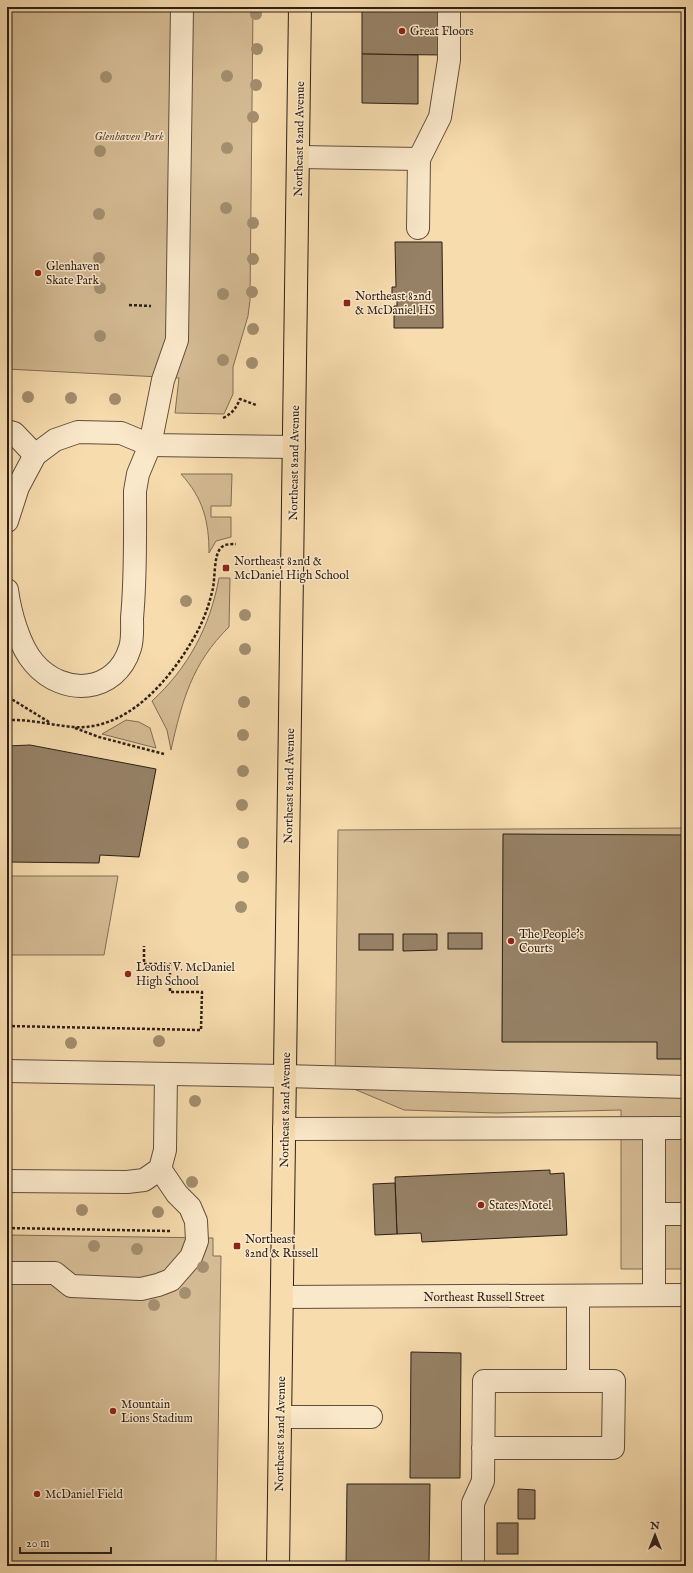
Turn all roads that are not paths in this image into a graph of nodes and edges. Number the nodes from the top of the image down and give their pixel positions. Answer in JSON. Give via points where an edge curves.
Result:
{"nodes":[{"id":1,"x":182,"y":7,"type":"edge"},
{"id":2,"x":300,"y":7,"type":"edge"},
{"id":3,"x":449,"y":7,"type":"edge"},
{"id":4,"x":299,"y":157,"type":"junction"},
{"id":5,"x":419,"y":160,"type":"junction"},
{"id":6,"x":418,"y":228,"type":"dead end"},
{"id":7,"x":7,"y":431,"type":"edge"},
{"id":8,"x":150,"y":445,"type":"junction"},
{"id":9,"x":294,"y":447,"type":"junction"},
{"id":10,"x":35,"y":455,"type":"junction"},
{"id":11,"x":7,"y":521,"type":"edge"},
{"id":12,"x":7,"y":590,"type":"edge"},
{"id":13,"x":7,"y":1071,"type":"edge"},
{"id":14,"x":166,"y":1074,"type":"junction"},
{"id":15,"x":285,"y":1076,"type":"junction"},
{"id":16,"x":686,"y":1087,"type":"edge"},
{"id":17,"x":654,"y":1128,"type":"junction"},
{"id":18,"x":686,"y":1128,"type":"edge"},
{"id":19,"x":284,"y":1129,"type":"junction"},
{"id":20,"x":160,"y":1169,"type":"junction"},
{"id":21,"x":7,"y":1181,"type":"edge"},
{"id":22,"x":654,"y":1214,"type":"junction"},
{"id":23,"x":686,"y":1214,"type":"edge"},
{"id":24,"x":7,"y":1273,"type":"edge"},
{"id":25,"x":654,"y":1295,"type":"junction"},
{"id":26,"x":686,"y":1295,"type":"edge"},
{"id":27,"x":578,"y":1296,"type":"junction"},
{"id":28,"x":282,"y":1297,"type":"junction"},
{"id":29,"x":578,"y":1381,"type":"junction"},
{"id":30,"x":280,"y":1417,"type":"junction"},
{"id":31,"x":371,"y":1417,"type":"dead end"},
{"id":32,"x":483,"y":1448,"type":"junction"},
{"id":33,"x":278,"y":1566,"type":"edge"},
{"id":34,"x":473,"y":1566,"type":"edge"}],
"edges":[{"from":1,"to":8,"type":"street","via":[[177,340],[163,380]]},
{"from":2,"to":4,"type":"main road","name":"Northeast 82nd Avenue"},
{"from":3,"to":5,"type":"street","via":[[449,60],[440,116]]},
{"from":4,"to":5,"type":"street"},
{"from":4,"to":9,"type":"main road","name":"Northeast 82nd Avenue"},
{"from":5,"to":6,"type":"street"},
{"from":7,"to":10,"type":"street","via":[[14,434]]},
{"from":8,"to":9,"type":"street"},
{"from":8,"to":10,"type":"street","via":[[121,433],[78,432],[54,440]]},
{"from":8,"to":12,"type":"street","via":[[138,474],[135,491],[134,601],[130,648],[120,667],[104,681],[84,687],[61,684],[47,676],[33,662],[17,632]]},
{"from":9,"to":15,"type":"main road","name":"Northeast 82nd Avenue"},
{"from":10,"to":11,"type":"street","via":[[18,486]]},
{"from":13,"to":14,"type":"street"},
{"from":14,"to":15,"type":"street"},
{"from":14,"to":20,"type":"street","via":[[165,1150]]},
{"from":15,"to":16,"type":"street"},
{"from":15,"to":19,"type":"main road","name":"Northeast 82nd Avenue"},
{"from":17,"to":18,"type":"street"},
{"from":17,"to":19,"type":"street"},
{"from":17,"to":22,"type":"street"},
{"from":19,"to":28,"type":"main road","name":"Northeast 82nd Avenue"},
{"from":20,"to":21,"type":"street","via":[[144,1180],[127,1182]]},
{"from":20,"to":24,"type":"street","via":[[177,1194],[190,1207],[196,1221],[197,1241],[191,1257],[171,1280],[140,1289],[71,1286],[55,1273]]},
{"from":22,"to":23,"type":"street"},
{"from":22,"to":25,"type":"street"},
{"from":25,"to":26,"type":"street","name":"Northeast Russell Street"},
{"from":25,"to":27,"type":"street","name":"Northeast Russell Street"},
{"from":27,"to":28,"type":"street","name":"Northeast Russell Street"},
{"from":27,"to":29,"type":"street"},
{"from":28,"to":30,"type":"main road","name":"Northeast 82nd Avenue"},
{"from":29,"to":32,"type":"street","via":[[484,1381]]},
{"from":29,"to":32,"type":"street","via":[[614,1381],[613,1448]]},
{"from":30,"to":31,"type":"street"},
{"from":30,"to":33,"type":"main road","name":"Northeast 82nd Avenue"},
{"from":32,"to":34,"type":"street","via":[[483,1481],[473,1503]]}]}
